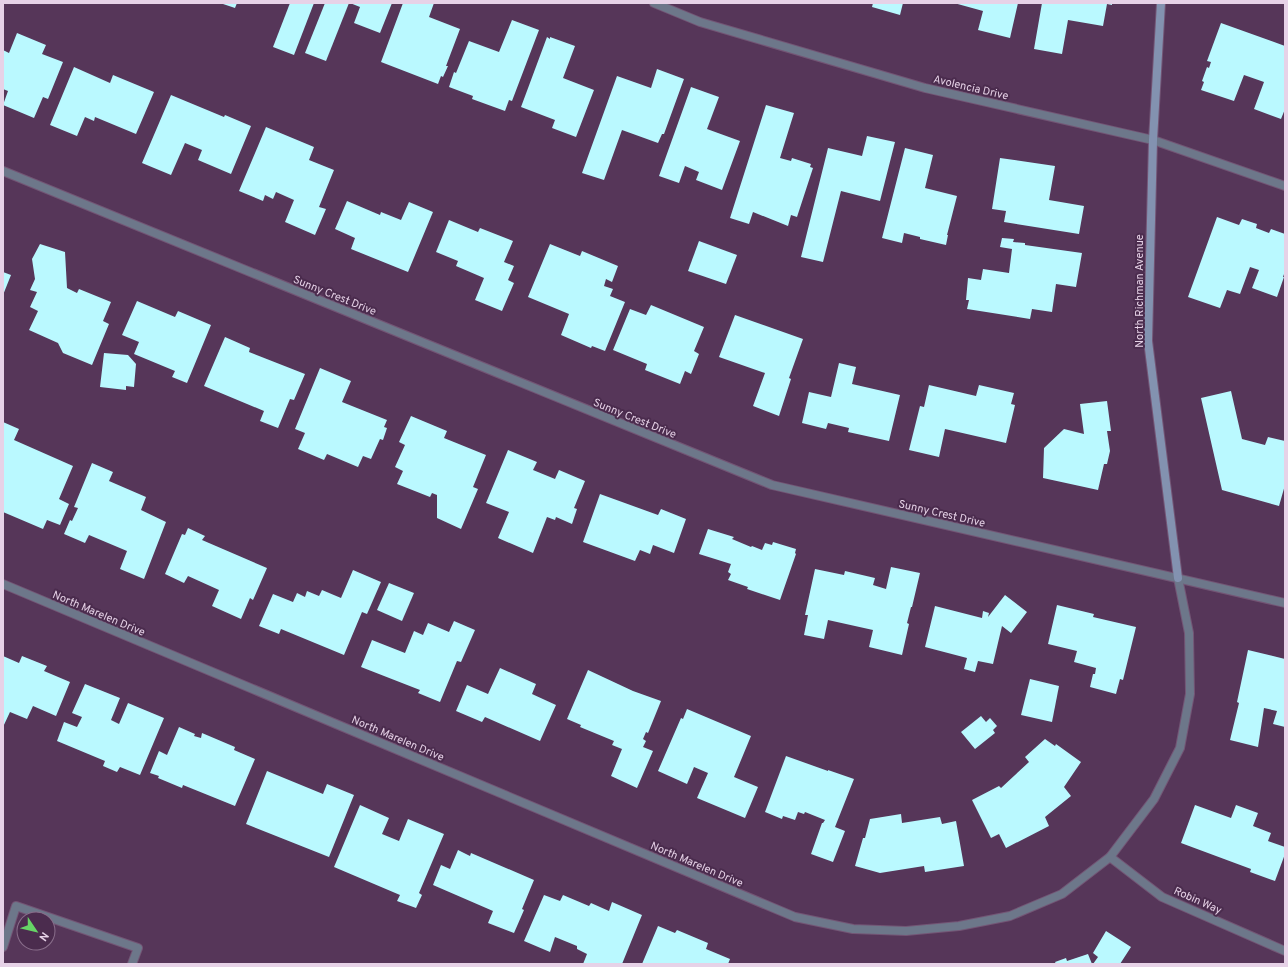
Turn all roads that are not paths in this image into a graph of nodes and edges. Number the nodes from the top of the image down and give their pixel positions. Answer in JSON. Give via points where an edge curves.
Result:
{"nodes":[{"id":1,"x":654,"y":3,"type":"edge"},
{"id":2,"x":1161,"y":3,"type":"edge"},
{"id":3,"x":1153,"y":140,"type":"junction"},
{"id":4,"x":3,"y":171,"type":"edge"},
{"id":5,"x":1285,"y":186,"type":"edge"},
{"id":6,"x":1178,"y":578,"type":"junction"},
{"id":7,"x":3,"y":584,"type":"edge"},
{"id":8,"x":1285,"y":603,"type":"edge"},
{"id":9,"x":1110,"y":857,"type":"junction"},
{"id":10,"x":3,"y":947,"type":"edge"},
{"id":11,"x":1285,"y":951,"type":"edge"},
{"id":12,"x":132,"y":964,"type":"edge"}],
"edges":[{"from":1,"to":3,"type":"street","name":"Avolencia Drive","via":[[700,22],[925,88]]},
{"from":2,"to":3,"type":"street","name":"North Richman Avenue"},
{"from":3,"to":5,"type":"street","name":"Avolencia Drive"},
{"from":3,"to":6,"type":"street","name":"North Richman Avenue","via":[[1148,341]]},
{"from":4,"to":6,"type":"street","name":"Sunny Crest Drive","via":[[772,486]]},
{"from":6,"to":8,"type":"street","name":"Sunny Crest Drive"},
{"from":6,"to":9,"type":"street","name":"North Marelen Drive","via":[[1189,633],[1190,694],[1180,748],[1154,799]]},
{"from":7,"to":9,"type":"street","name":"North Marelen Drive","via":[[795,917],[853,929],[906,931],[959,926],[1010,916],[1062,894]]},
{"from":9,"to":11,"type":"street","name":"Robin Way","via":[[1162,896]]},
{"from":10,"to":12,"type":"street","via":[[16,906],[138,948]]}]}
